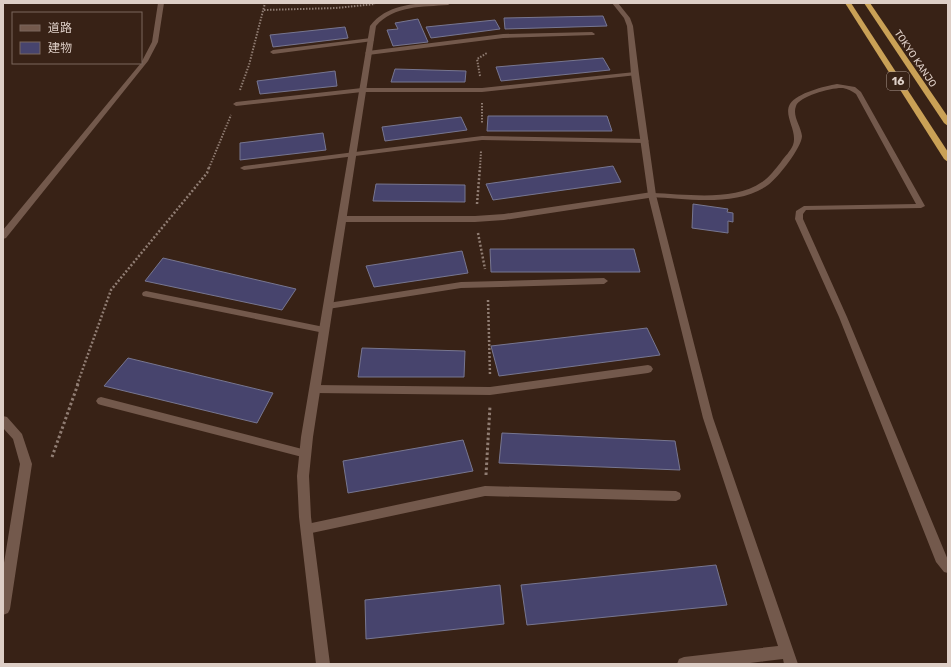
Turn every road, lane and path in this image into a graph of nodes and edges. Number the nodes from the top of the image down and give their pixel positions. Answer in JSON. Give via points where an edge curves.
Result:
{"nodes":[{"id":1,"x":161,"y":3,"type":"edge"},
{"id":2,"x":265,"y":3,"type":"edge"},
{"id":3,"x":448,"y":3,"type":"edge"},
{"id":4,"x":615,"y":3,"type":"edge"},
{"id":5,"x":848,"y":3,"type":"edge"},
{"id":6,"x":867,"y":3,"type":"edge"},
{"id":7,"x":382,"y":4,"type":"edge"},
{"id":8,"x":264,"y":10,"type":"junction"},
{"id":9,"x":592,"y":34,"type":"dead end"},
{"id":10,"x":486,"y":38,"type":"junction"},
{"id":11,"x":371,"y":40,"type":"junction"},
{"id":12,"x":273,"y":52,"type":"dead end"},
{"id":13,"x":368,"y":53,"type":"junction"},
{"id":14,"x":635,"y":74,"type":"junction"},
{"id":15,"x":362,"y":90,"type":"junction"},
{"id":16,"x":482,"y":90,"type":"junction"},
{"id":17,"x":236,"y":104,"type":"junction"},
{"id":18,"x":948,"y":123,"type":"edge"},
{"id":19,"x":482,"y":138,"type":"junction"},
{"id":20,"x":645,"y":141,"type":"junction"},
{"id":21,"x":351,"y":155,"type":"junction"},
{"id":22,"x":948,"y":159,"type":"edge"},
{"id":23,"x":244,"y":168,"type":"dead end"},
{"id":24,"x":652,"y":195,"type":"junction"},
{"id":25,"x":342,"y":219,"type":"junction"},
{"id":26,"x":475,"y":219,"type":"junction"},
{"id":27,"x":3,"y":236,"type":"edge"},
{"id":28,"x":604,"y":281,"type":"dead end"},
{"id":29,"x":488,"y":284,"type":"junction"},
{"id":30,"x":146,"y":294,"type":"dead end"},
{"id":31,"x":328,"y":306,"type":"junction"},
{"id":32,"x":324,"y":330,"type":"junction"},
{"id":33,"x":648,"y":369,"type":"dead end"},
{"id":34,"x":315,"y":389,"type":"junction"},
{"id":35,"x":490,"y":391,"type":"junction"},
{"id":36,"x":101,"y":401,"type":"dead end"},
{"id":37,"x":3,"y":420,"type":"edge"},
{"id":38,"x":306,"y":454,"type":"junction"},
{"id":39,"x":52,"y":457,"type":"dead end"},
{"id":40,"x":485,"y":491,"type":"junction"},
{"id":41,"x":676,"y":496,"type":"dead end"},
{"id":42,"x":307,"y":529,"type":"junction"},
{"id":43,"x":948,"y":568,"type":"edge"},
{"id":44,"x":3,"y":609,"type":"edge"},
{"id":45,"x":789,"y":658,"type":"edge"},
{"id":46,"x":324,"y":664,"type":"edge"},
{"id":47,"x":684,"y":664,"type":"edge"}],
"edges":[{"from":1,"to":27,"type":"street","via":[[155,42],[145,62]]},
{"from":2,"to":8,"type":"path"},
{"from":3,"to":11,"type":"street","via":[[392,11],[376,21]]},
{"from":4,"to":14,"type":"street","via":[[630,26]]},
{"from":5,"to":22,"type":"highway","number":"16"},
{"from":6,"to":18,"type":"highway","name":"TOKYO KANJO","number":"16"},
{"from":7,"to":8,"type":"path"},
{"from":8,"to":17,"type":"path"},
{"from":9,"to":10,"type":"lane"},
{"from":10,"to":13,"type":"lane"},
{"from":10,"to":16,"type":"path","via":[[492,50],[477,59]]},
{"from":11,"to":12,"type":"lane"},
{"from":11,"to":13,"type":"street"},
{"from":13,"to":15,"type":"street"},
{"from":14,"to":16,"type":"lane"},
{"from":14,"to":20,"type":"street"},
{"from":15,"to":16,"type":"lane"},
{"from":15,"to":17,"type":"lane"},
{"from":15,"to":21,"type":"street"},
{"from":16,"to":19,"type":"path"},
{"from":17,"to":39,"type":"path","via":[[207,173],[111,290]]},
{"from":19,"to":20,"type":"lane"},
{"from":19,"to":21,"type":"lane"},
{"from":19,"to":26,"type":"path"},
{"from":20,"to":24,"type":"street"},
{"from":21,"to":23,"type":"lane"},
{"from":21,"to":25,"type":"street"},
{"from":24,"to":26,"type":"street"},
{"from":24,"to":43,"type":"lane","via":[[736,195],[755,189],[772,178],[798,142],[791,108],[794,102],[836,86],[850,87],[859,93],[921,206],[804,208],[799,213],[799,219],[843,317],[942,562]]},
{"from":24,"to":45,"type":"street","via":[[706,411]]},
{"from":25,"to":26,"type":"street"},
{"from":25,"to":31,"type":"street"},
{"from":26,"to":29,"type":"path"},
{"from":28,"to":29,"type":"lane"},
{"from":29,"to":31,"type":"lane","via":[[461,285]]},
{"from":29,"to":35,"type":"path"},
{"from":30,"to":32,"type":"lane"},
{"from":31,"to":32,"type":"street"},
{"from":32,"to":34,"type":"street"},
{"from":33,"to":35,"type":"lane"},
{"from":34,"to":35,"type":"lane"},
{"from":34,"to":38,"type":"street"},
{"from":35,"to":40,"type":"path"},
{"from":36,"to":38,"type":"lane"},
{"from":37,"to":44,"type":"street","via":[[18,437],[26,464]]},
{"from":38,"to":42,"type":"street","via":[[303,476]]},
{"from":40,"to":41,"type":"lane"},
{"from":40,"to":42,"type":"lane"},
{"from":42,"to":46,"type":"street"},
{"from":45,"to":47,"type":"street"}]}
